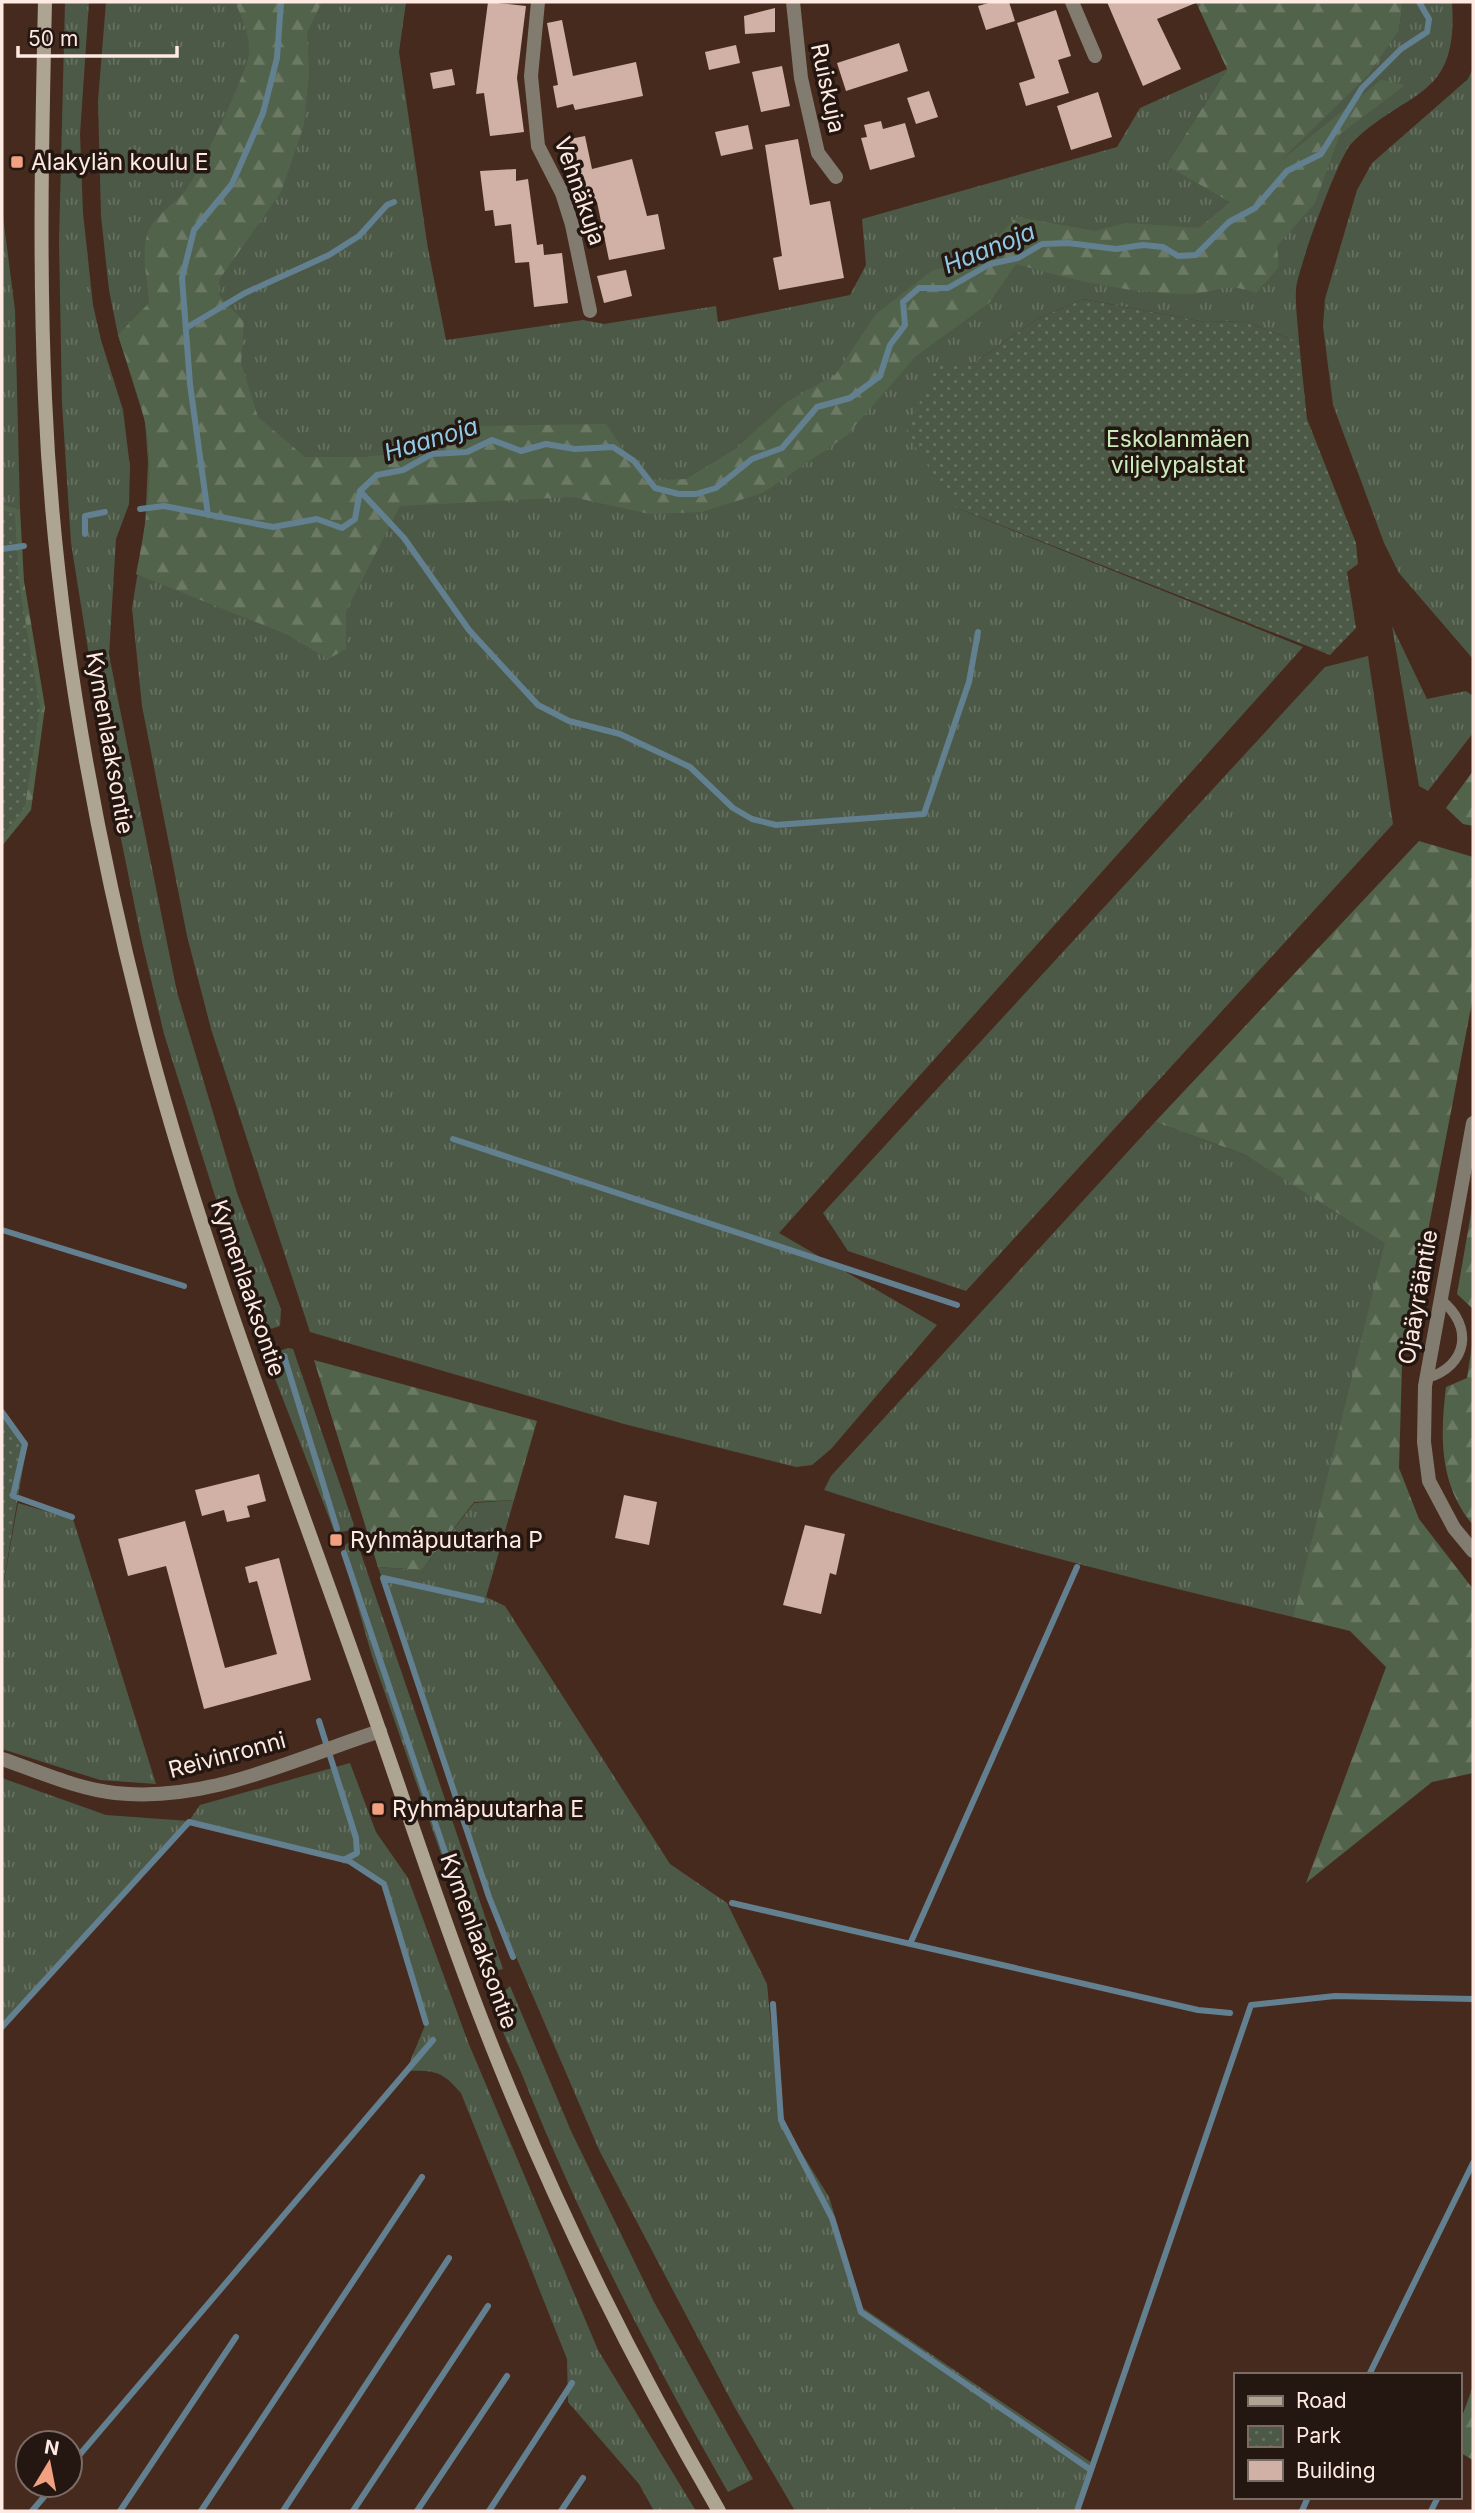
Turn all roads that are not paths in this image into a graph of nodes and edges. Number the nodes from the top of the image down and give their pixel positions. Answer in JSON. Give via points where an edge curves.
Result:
{"nodes":[{"id":1,"x":46,"y":2,"type":"edge"},
{"id":2,"x":538,"y":2,"type":"edge"},
{"id":3,"x":793,"y":2,"type":"edge"},
{"id":4,"x":1072,"y":2,"type":"edge"},
{"id":5,"x":1095,"y":56,"type":"dead end"},
{"id":6,"x":836,"y":177,"type":"dead end"},
{"id":7,"x":590,"y":310,"type":"dead end"},
{"id":8,"x":1473,"y":1124,"type":"edge"},
{"id":9,"x":1441,"y":1300,"type":"junction"},
{"id":10,"x":1427,"y":1378,"type":"junction"},
{"id":11,"x":1473,"y":1551,"type":"edge"},
{"id":12,"x":380,"y":1731,"type":"junction"},
{"id":13,"x":2,"y":1759,"type":"edge"},
{"id":14,"x":719,"y":2511,"type":"edge"}],
"edges":[{"from":1,"to":12,"type":"main road","name":"Kymenlaaksontie","via":[[41,171],[45,400],[59,568],[97,808],[151,1051],[192,1194]]},
{"from":2,"to":7,"type":"street","name":"Vehnäkuja","via":[[531,76],[538,146],[562,193]]},
{"from":3,"to":6,"type":"street","name":"Ruiskuja","via":[[801,78],[818,153]]},
{"from":4,"to":5,"type":"street"},
{"from":8,"to":9,"type":"street","name":"Ojaäyrääntie"},
{"from":9,"to":10,"type":"street","name":"Ojaäyrääntie"},
{"from":9,"to":10,"type":"lane","via":[[1455,1311],[1461,1342],[1456,1361],[1446,1372]]},
{"from":10,"to":11,"type":"street","name":"Ojaäyrääntie","via":[[1424,1442],[1429,1481],[1454,1528]]},
{"from":12,"to":13,"type":"street","name":"Reivinronni","via":[[271,1770],[165,1795],[89,1788]]},
{"from":12,"to":14,"type":"main road","name":"Kymenlaaksontie","via":[[511,2094],[619,2327]]}]}
